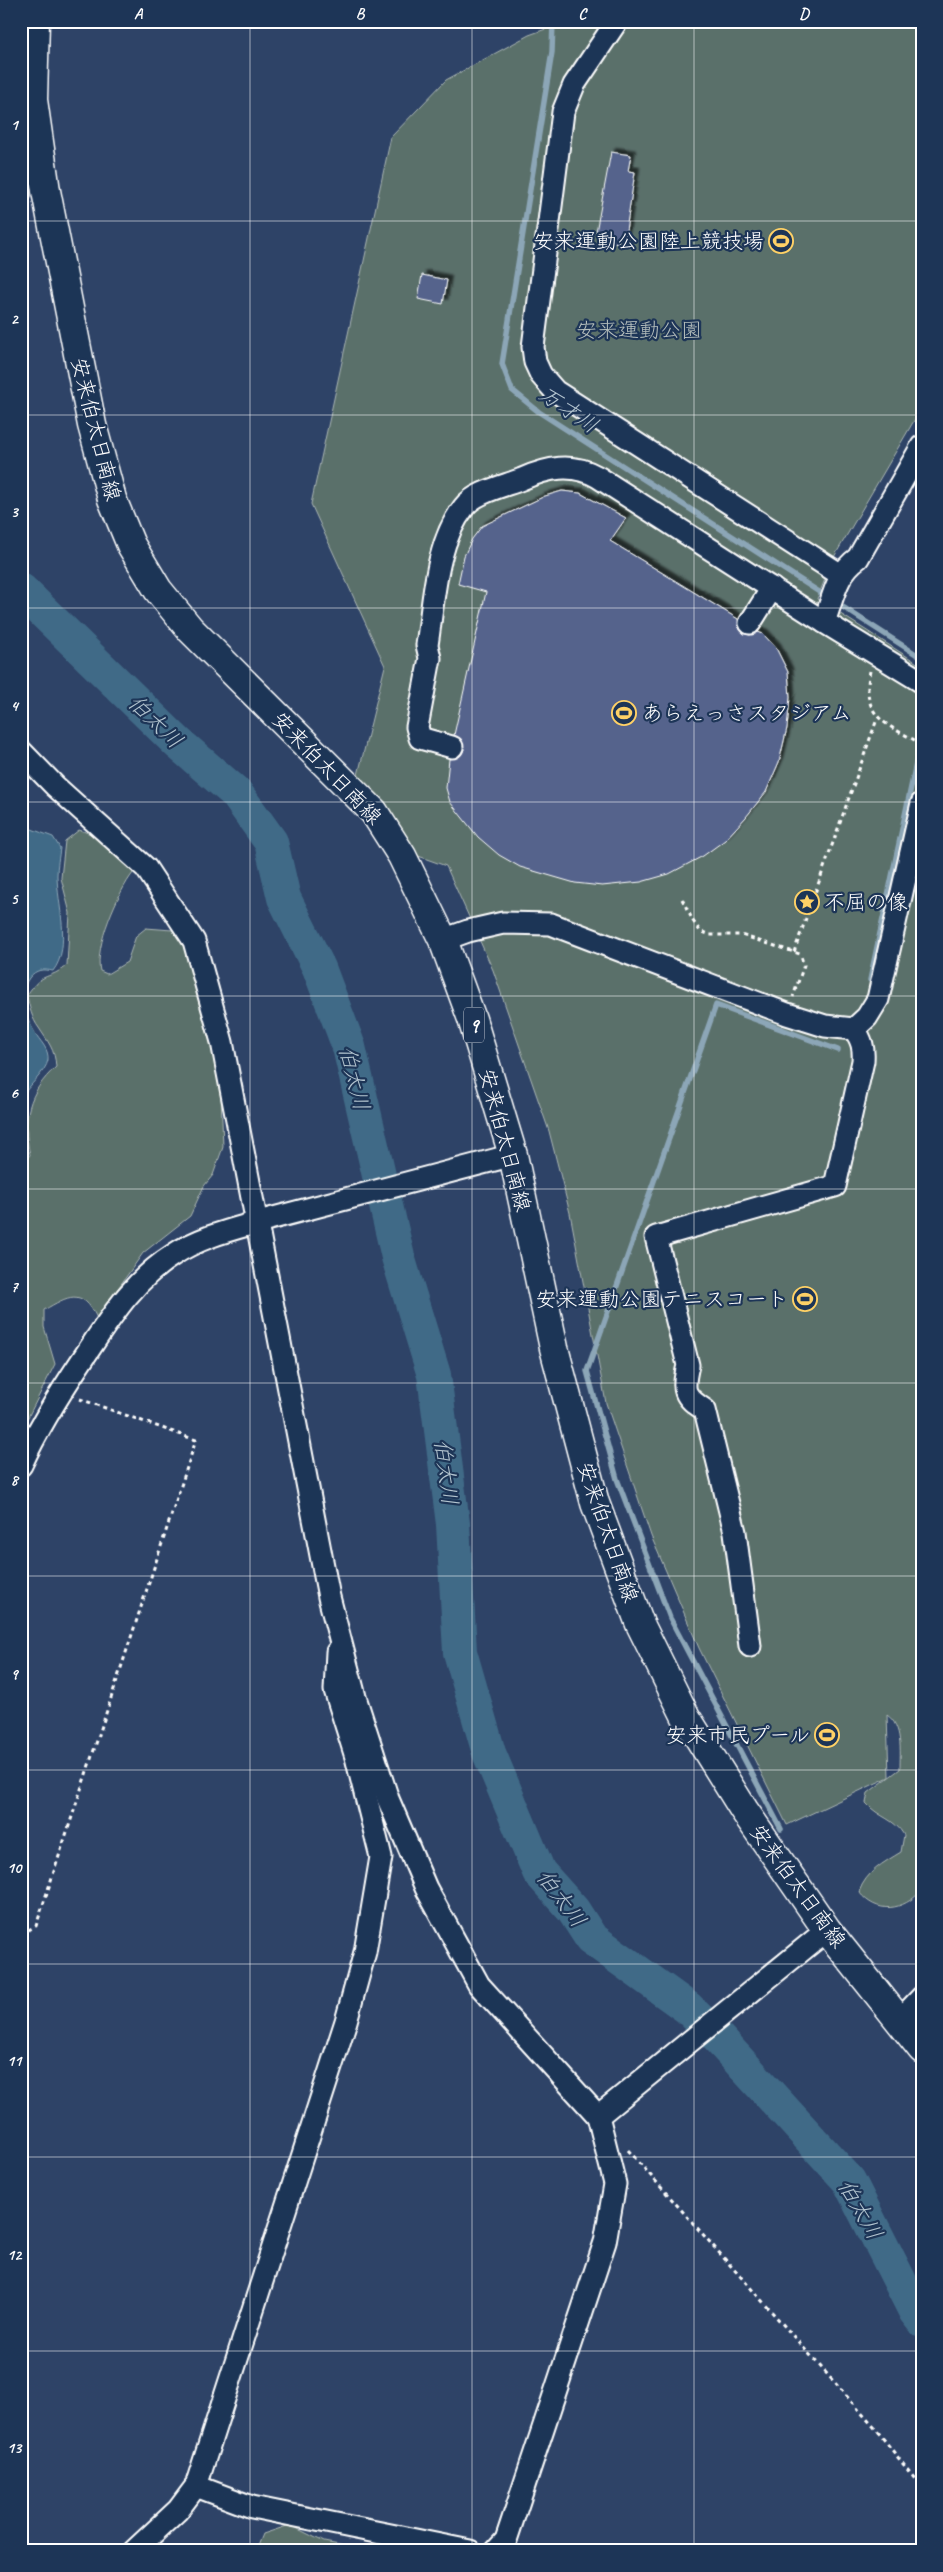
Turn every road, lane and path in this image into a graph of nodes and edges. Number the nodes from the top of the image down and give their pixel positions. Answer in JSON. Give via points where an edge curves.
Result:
{"nodes":[{"id":1,"x":35,"y":21,"type":"edge"},
{"id":2,"x":617,"y":21,"type":"edge"},
{"id":3,"x":922,"y":446,"type":"edge"},
{"id":4,"x":840,"y":576,"type":"junction"},
{"id":5,"x":772,"y":588,"type":"junction"},
{"id":6,"x":824,"y":622,"type":"junction"},
{"id":7,"x":750,"y":623,"type":"dead end"},
{"id":8,"x":878,"y":655,"type":"junction"},
{"id":9,"x":922,"y":682,"type":"edge"},
{"id":10,"x":877,"y":719,"type":"junction"},
{"id":11,"x":922,"y":744,"type":"edge"},
{"id":12,"x":452,"y":747,"type":"dead end"},
{"id":13,"x":21,"y":751,"type":"edge"},
{"id":14,"x":922,"y":803,"type":"edge"},
{"id":15,"x":682,"y":899,"type":"dead end"},
{"id":16,"x":443,"y":940,"type":"junction"},
{"id":17,"x":794,"y":952,"type":"junction"},
{"id":18,"x":787,"y":1014,"type":"junction"},
{"id":19,"x":854,"y":1029,"type":"junction"},
{"id":20,"x":513,"y":1155,"type":"junction"},
{"id":21,"x":264,"y":1220,"type":"junction"},
{"id":22,"x":61,"y":1392,"type":"junction"},
{"id":23,"x":21,"y":1465,"type":"edge"},
{"id":24,"x":338,"y":1624,"type":"junction"},
{"id":25,"x":750,"y":1646,"type":"dead end"},
{"id":26,"x":827,"y":1930,"type":"junction"},
{"id":27,"x":21,"y":1934,"type":"edge"},
{"id":28,"x":922,"y":1997,"type":"edge"},
{"id":29,"x":900,"y":2020,"type":"junction"},
{"id":30,"x":922,"y":2049,"type":"edge"},
{"id":31,"x":604,"y":2111,"type":"junction"},
{"id":32,"x":624,"y":2146,"type":"dead end"},
{"id":33,"x":196,"y":2486,"type":"junction"},
{"id":34,"x":922,"y":2488,"type":"edge"},
{"id":35,"x":134,"y":2551,"type":"edge"},
{"id":36,"x":470,"y":2551,"type":"edge"},
{"id":37,"x":496,"y":2551,"type":"edge"}],
"edges":[{"from":1,"to":16,"type":"main road","name":"安来伯太日南線","number":"9","via":[[33,100],[46,191],[92,425],[112,499],[131,545],[158,590],[190,629],[374,812],[402,856]]},
{"from":2,"to":4,"type":"street","via":[[574,85],[563,112],[536,313],[535,362],[555,391]]},
{"from":3,"to":4,"type":"street","via":[[858,558],[846,566]]},
{"from":4,"to":6,"type":"street"},
{"from":5,"to":6,"type":"street"},
{"from":5,"to":7,"type":"street"},
{"from":5,"to":12,"type":"street","via":[[590,472],[570,467],[550,468],[476,498],[464,506],[444,544],[427,646],[430,658],[417,727],[420,738]]},
{"from":6,"to":8,"type":"street"},
{"from":8,"to":9,"type":"street"},
{"from":8,"to":10,"type":"path","via":[[868,684]]},
{"from":10,"to":11,"type":"path"},
{"from":10,"to":17,"type":"path"},
{"from":13,"to":21,"type":"street","via":[[146,868],[194,941],[222,1042],[250,1192]]},
{"from":14,"to":19,"type":"street","via":[[878,999],[867,1017]]},
{"from":15,"to":17,"type":"path","via":[[700,931],[710,935],[741,935]]},
{"from":16,"to":18,"type":"street","via":[[503,924],[551,924]]},
{"from":16,"to":20,"type":"main road","name":"安来伯太日南線","number":"9","via":[[472,1019]]},
{"from":17,"to":18,"type":"path","via":[[800,954],[804,965]]},
{"from":18,"to":19,"type":"street","via":[[825,1026]]},
{"from":19,"to":25,"type":"street","via":[[864,1048],[863,1062],[835,1186],[656,1237],[688,1365],[683,1387],[690,1401],[705,1410],[734,1532]]},
{"from":20,"to":21,"type":"street"},
{"from":20,"to":26,"type":"main road","name":"安来伯太日南線","number":"9","via":[[554,1348],[595,1503],[640,1624],[686,1718],[744,1810]]},
{"from":21,"to":22,"type":"street","via":[[219,1234],[175,1254],[144,1276],[119,1304]]},
{"from":21,"to":24,"type":"street","via":[[329,1597]]},
{"from":22,"to":23,"type":"street"},
{"from":22,"to":27,"type":"path","via":[[196,1440],[36,1926]]},
{"from":24,"to":31,"type":"street","via":[[354,1696],[385,1790],[426,1888],[479,1985]]},
{"from":24,"to":33,"type":"street","via":[[335,1690],[381,1857],[365,1952],[346,2021]]},
{"from":26,"to":29,"type":"main road","name":"安来伯太日南線","number":"9"},
{"from":26,"to":31,"type":"street"},
{"from":28,"to":29,"type":"street"},
{"from":29,"to":30,"type":"main road","name":"安来伯太日南線","number":"9"},
{"from":31,"to":37,"type":"street","via":[[615,2184],[605,2242],[506,2540]]},
{"from":32,"to":34,"type":"path","via":[[874,2427]]},
{"from":33,"to":35,"type":"street","via":[[178,2510]]},
{"from":33,"to":36,"type":"street","via":[[252,2507]]}]}
